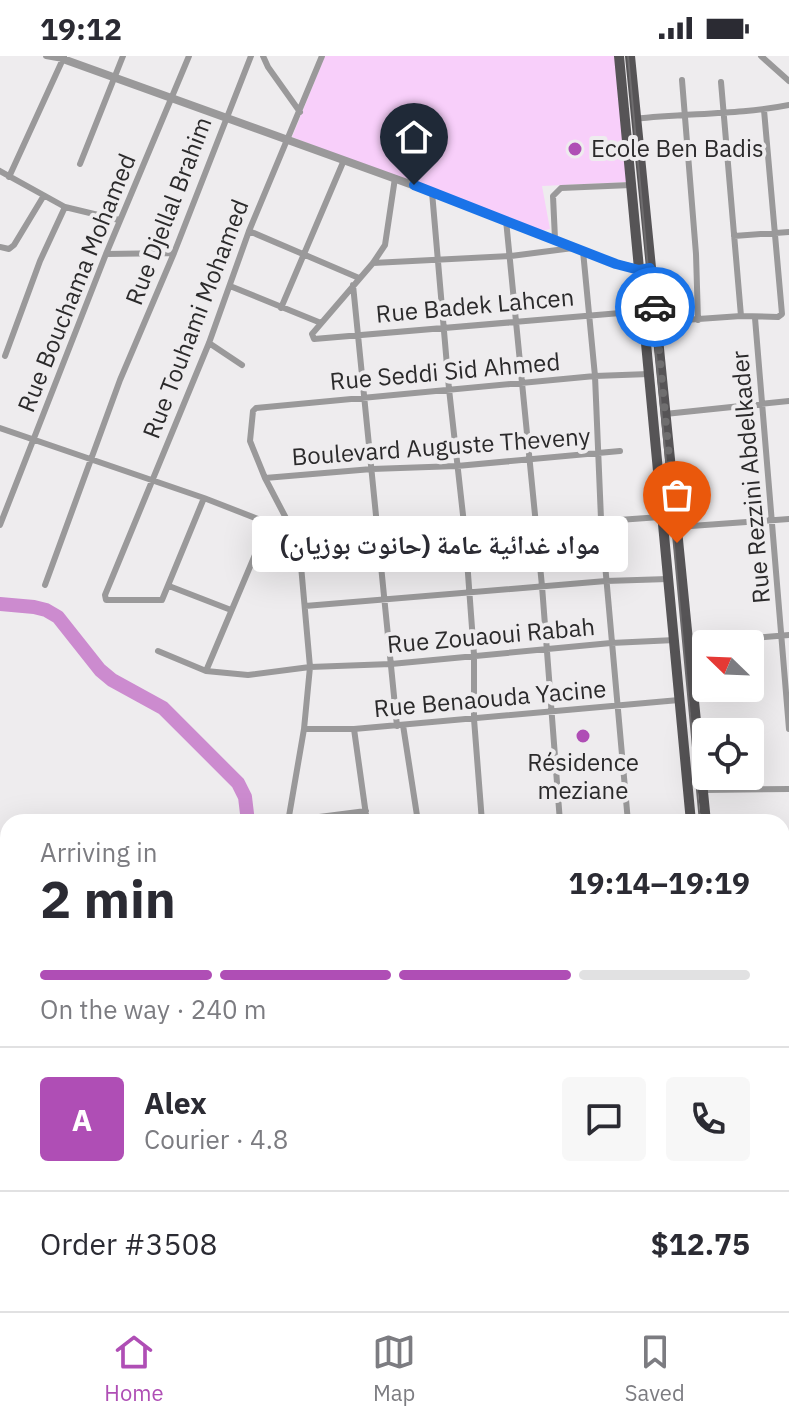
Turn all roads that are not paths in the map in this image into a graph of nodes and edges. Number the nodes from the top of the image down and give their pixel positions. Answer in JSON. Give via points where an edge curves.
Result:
{"nodes":[{"id":1,"x":46,"y":56,"type":"edge"},
{"id":2,"x":123,"y":56,"type":"edge"},
{"id":3,"x":189,"y":56,"type":"edge"},
{"id":4,"x":251,"y":56,"type":"edge"},
{"id":5,"x":322,"y":56,"type":"edge"},
{"id":6,"x":619,"y":56,"type":"edge"},
{"id":7,"x":630,"y":56,"type":"edge"},
{"id":8,"x":761,"y":56,"type":"edge"},
{"id":9,"x":263,"y":57,"type":"edge"},
{"id":10,"x":63,"y":58,"type":"edge"},
{"id":11,"x":114,"y":78,"type":"junction"},
{"id":12,"x":682,"y":80,"type":"dead end"},
{"id":13,"x":789,"y":81,"type":"edge"},
{"id":14,"x":721,"y":82,"type":"dead end"},
{"id":15,"x":172,"y":98,"type":"junction"},
{"id":16,"x":789,"y":105,"type":"edge"},
{"id":17,"x":764,"y":110,"type":"junction"},
{"id":18,"x":724,"y":111,"type":"junction"},
{"id":19,"x":300,"y":112,"type":"junction"},
{"id":20,"x":684,"y":113,"type":"junction"},
{"id":21,"x":225,"y":116,"type":"junction"},
{"id":22,"x":635,"y":119,"type":"junction"},
{"id":23,"x":285,"y":141,"type":"junction"},
{"id":24,"x":344,"y":160,"type":"junction"},
{"id":25,"x":80,"y":164,"type":"dead end"},
{"id":26,"x":0,"y":171,"type":"edge"},
{"id":27,"x":9,"y":177,"type":"junction"},
{"id":28,"x":395,"y":178,"type":"junction"},
{"id":29,"x":631,"y":185,"type":"junction"},
{"id":30,"x":432,"y":192,"type":"junction"},
{"id":31,"x":43,"y":197,"type":"junction"},
{"id":32,"x":65,"y":207,"type":"junction"},
{"id":33,"x":119,"y":220,"type":"junction"},
{"id":34,"x":506,"y":220,"type":"junction"},
{"id":35,"x":249,"y":231,"type":"junction"},
{"id":36,"x":789,"y":232,"type":"edge"},
{"id":37,"x":774,"y":233,"type":"junction"},
{"id":38,"x":734,"y":236,"type":"junction"},
{"id":39,"x":555,"y":239,"type":"junction"},
{"id":40,"x":0,"y":247,"type":"edge"},
{"id":41,"x":579,"y":249,"type":"junction"},
{"id":42,"x":174,"y":253,"type":"junction"},
{"id":43,"x":106,"y":254,"type":"junction"},
{"id":44,"x":303,"y":254,"type":"junction"},
{"id":45,"x":511,"y":256,"type":"junction"},
{"id":46,"x":438,"y":260,"type":"junction"},
{"id":47,"x":373,"y":263,"type":"junction"},
{"id":48,"x":645,"y":269,"type":"junction"},
{"id":49,"x":359,"y":278,"type":"junction"},
{"id":50,"x":353,"y":285,"type":"junction"},
{"id":51,"x":230,"y":286,"type":"junction"},
{"id":52,"x":281,"y":308,"type":"junction"},
{"id":53,"x":644,"y":311,"type":"junction"},
{"id":54,"x":589,"y":315,"type":"junction"},
{"id":55,"x":741,"y":316,"type":"junction"},
{"id":56,"x":755,"y":318,"type":"junction"},
{"id":57,"x":698,"y":320,"type":"junction"},
{"id":58,"x":516,"y":321,"type":"junction"},
{"id":59,"x":656,"y":322,"type":"junction"},
{"id":60,"x":321,"y":323,"type":"junction"},
{"id":61,"x":444,"y":328,"type":"junction"},
{"id":62,"x":359,"y":334,"type":"junction"},
{"id":63,"x":209,"y":343,"type":"junction"},
{"id":64,"x":5,"y":356,"type":"dead end"},
{"id":65,"x":242,"y":365,"type":"dead end"},
{"id":66,"x":649,"y":374,"type":"junction"},
{"id":67,"x":595,"y":376,"type":"junction"},
{"id":68,"x":521,"y":384,"type":"junction"},
{"id":69,"x":449,"y":389,"type":"junction"},
{"id":70,"x":366,"y":397,"type":"junction"},
{"id":71,"x":789,"y":401,"type":"edge"},
{"id":72,"x":764,"y":403,"type":"junction"},
{"id":73,"x":664,"y":414,"type":"junction"},
{"id":74,"x":0,"y":428,"type":"edge"},
{"id":75,"x":33,"y":441,"type":"junction"},
{"id":76,"x":620,"y":451,"type":"dead end"},
{"id":77,"x":598,"y":453,"type":"junction"},
{"id":78,"x":530,"y":458,"type":"junction"},
{"id":79,"x":92,"y":461,"type":"junction"},
{"id":80,"x":457,"y":466,"type":"junction"},
{"id":81,"x":372,"y":469,"type":"junction"},
{"id":82,"x":265,"y":478,"type":"junction"},
{"id":83,"x":152,"y":481,"type":"junction"},
{"id":84,"x":204,"y":498,"type":"junction"},
{"id":85,"x":601,"y":519,"type":"junction"},
{"id":86,"x":789,"y":519,"type":"edge"},
{"id":87,"x":674,"y":521,"type":"junction"},
{"id":88,"x":771,"y":521,"type":"junction"},
{"id":89,"x":662,"y":522,"type":"junction"},
{"id":90,"x":268,"y":524,"type":"junction"},
{"id":91,"x":535,"y":524,"type":"junction"},
{"id":92,"x":0,"y":525,"type":"edge"},
{"id":93,"x":294,"y":533,"type":"junction"},
{"id":94,"x":465,"y":533,"type":"junction"},
{"id":95,"x":379,"y":539,"type":"junction"},
{"id":96,"x":299,"y":543,"type":"junction"},
{"id":97,"x":669,"y":579,"type":"junction"},
{"id":98,"x":606,"y":581,"type":"junction"},
{"id":99,"x":45,"y":585,"type":"dead end"},
{"id":100,"x":169,"y":586,"type":"junction"},
{"id":101,"x":542,"y":586,"type":"junction"},
{"id":102,"x":468,"y":593,"type":"junction"},
{"id":103,"x":383,"y":601,"type":"junction"},
{"id":104,"x":305,"y":606,"type":"junction"},
{"id":105,"x":231,"y":610,"type":"junction"},
{"id":106,"x":785,"y":635,"type":"edge"},
{"id":107,"x":675,"y":640,"type":"junction"},
{"id":108,"x":611,"y":643,"type":"junction"},
{"id":109,"x":688,"y":643,"type":"junction"},
{"id":110,"x":548,"y":650,"type":"junction"},
{"id":111,"x":158,"y":651,"type":"dead end"},
{"id":112,"x":474,"y":655,"type":"junction"},
{"id":113,"x":391,"y":664,"type":"junction"},
{"id":114,"x":310,"y":667,"type":"junction"},
{"id":115,"x":206,"y":671,"type":"junction"},
{"id":116,"x":680,"y":700,"type":"junction"},
{"id":117,"x":617,"y":705,"type":"junction"},
{"id":118,"x":553,"y":712,"type":"junction"},
{"id":119,"x":696,"y":718,"type":"edge"},
{"id":120,"x":474,"y":719,"type":"junction"},
{"id":121,"x":400,"y":726,"type":"junction"},
{"id":122,"x":304,"y":729,"type":"junction"},
{"id":123,"x":354,"y":729,"type":"junction"},
{"id":124,"x":789,"y":729,"type":"edge"},
{"id":125,"x":764,"y":789,"type":"edge"},
{"id":126,"x":789,"y":789,"type":"edge"},
{"id":127,"x":703,"y":790,"type":"edge"},
{"id":128,"x":366,"y":811,"type":"junction"},
{"id":129,"x":289,"y":814,"type":"edge"},
{"id":130,"x":345,"y":814,"type":"edge"},
{"id":131,"x":366,"y":814,"type":"edge"},
{"id":132,"x":416,"y":814,"type":"edge"},
{"id":133,"x":481,"y":814,"type":"edge"},
{"id":134,"x":559,"y":814,"type":"edge"},
{"id":135,"x":627,"y":814,"type":"edge"},
{"id":136,"x":690,"y":814,"type":"edge"},
{"id":137,"x":705,"y":814,"type":"edge"}],
"edges":[{"from":1,"to":10,"type":"street"},
{"from":2,"to":11,"type":"street"},
{"from":3,"to":15,"type":"street","name":"Rue Bouchama Mohamed"},
{"from":4,"to":21,"type":"street","name":"Rue Djellal Brahim"},
{"from":5,"to":19,"type":"street","name":"Rue Touhami Mohamed"},
{"from":6,"to":29,"type":"main road"},
{"from":7,"to":22,"type":"main road"},
{"from":8,"to":13,"type":"street"},
{"from":9,"to":19,"type":"street"},
{"from":10,"to":11,"type":"street"},
{"from":10,"to":27,"type":"street"},
{"from":11,"to":15,"type":"street"},
{"from":11,"to":25,"type":"street"},
{"from":12,"to":20,"type":"street"},
{"from":14,"to":18,"type":"street"},
{"from":15,"to":21,"type":"street"},
{"from":15,"to":33,"type":"street","name":"Rue Bouchama Mohamed"},
{"from":16,"to":17,"type":"street"},
{"from":17,"to":18,"type":"street"},
{"from":17,"to":37,"type":"street"},
{"from":18,"to":20,"type":"street"},
{"from":18,"to":38,"type":"street"},
{"from":19,"to":23,"type":"street","name":"Rue Touhami Mohamed"},
{"from":20,"to":22,"type":"street"},
{"from":20,"to":57,"type":"street"},
{"from":21,"to":23,"type":"street"},
{"from":21,"to":42,"type":"street","name":"Rue Djellal Brahim"},
{"from":22,"to":48,"type":"main road"},
{"from":23,"to":24,"type":"street"},
{"from":23,"to":35,"type":"street","name":"Rue Touhami Mohamed"},
{"from":24,"to":28,"type":"street"},
{"from":24,"to":44,"type":"street"},
{"from":26,"to":27,"type":"street"},
{"from":27,"to":31,"type":"street"},
{"from":28,"to":30,"type":"street"},
{"from":28,"to":47,"type":"street","via":[[389,235]]},
{"from":29,"to":39,"type":"street","via":[[561,188],[553,196]]},
{"from":29,"to":48,"type":"main road"},
{"from":30,"to":34,"type":"street"},
{"from":30,"to":46,"type":"street"},
{"from":31,"to":32,"type":"street"},
{"from":31,"to":40,"type":"street","via":[[14,245]]},
{"from":32,"to":33,"type":"street"},
{"from":32,"to":64,"type":"street"},
{"from":33,"to":43,"type":"street","name":"Rue Bouchama Mohamed"},
{"from":34,"to":39,"type":"street"},
{"from":34,"to":45,"type":"street"},
{"from":35,"to":44,"type":"street"},
{"from":35,"to":51,"type":"street","name":"Rue Touhami Mohamed"},
{"from":36,"to":37,"type":"street"},
{"from":37,"to":38,"type":"street"},
{"from":37,"to":56,"type":"street","via":[[783,307],[778,317]]},
{"from":38,"to":55,"type":"street"},
{"from":39,"to":41,"type":"street"},
{"from":41,"to":45,"type":"street"},
{"from":41,"to":48,"type":"street"},
{"from":41,"to":54,"type":"street"},
{"from":42,"to":43,"type":"street"},
{"from":42,"to":79,"type":"street","name":"Rue Djellal Brahim"},
{"from":43,"to":75,"type":"street","name":"Rue Bouchama Mohamed"},
{"from":44,"to":49,"type":"street"},
{"from":44,"to":52,"type":"street"},
{"from":45,"to":46,"type":"street"},
{"from":45,"to":58,"type":"street"},
{"from":46,"to":47,"type":"street"},
{"from":46,"to":61,"type":"street"},
{"from":47,"to":49,"type":"street"},
{"from":48,"to":53,"type":"main road"},
{"from":48,"to":59,"type":"main road"},
{"from":49,"to":50,"type":"street"},
{"from":50,"to":60,"type":"street"},
{"from":50,"to":62,"type":"street"},
{"from":51,"to":52,"type":"street"},
{"from":51,"to":63,"type":"street","name":"Rue Touhami Mohamed"},
{"from":52,"to":60,"type":"street"},
{"from":53,"to":54,"type":"street","name":"Rue Badek Lahcen"},
{"from":53,"to":66,"type":"main road"},
{"from":54,"to":58,"type":"street","name":"Rue Badek Lahcen"},
{"from":54,"to":67,"type":"street"},
{"from":55,"to":56,"type":"street"},
{"from":55,"to":57,"type":"street"},
{"from":56,"to":72,"type":"street","name":"Rue Rezzini Abdelkader"},
{"from":57,"to":59,"type":"street"},
{"from":58,"to":61,"type":"street","name":"Rue Badek Lahcen"},
{"from":58,"to":68,"type":"street"},
{"from":59,"to":73,"type":"main road"},
{"from":60,"to":62,"type":"street","name":"Rue Badek Lahcen","via":[[312,334],[316,339]]},
{"from":61,"to":62,"type":"street","name":"Rue Badek Lahcen"},
{"from":61,"to":69,"type":"street"},
{"from":62,"to":70,"type":"street"},
{"from":63,"to":65,"type":"street"},
{"from":63,"to":83,"type":"street","name":"Rue Touhami Mohamed"},
{"from":66,"to":67,"type":"street","name":"Rue Seddi Sid Ahmed"},
{"from":66,"to":89,"type":"main road"},
{"from":67,"to":68,"type":"street","name":"Rue Seddi Sid Ahmed"},
{"from":67,"to":77,"type":"street"},
{"from":68,"to":69,"type":"street","name":"Rue Seddi Sid Ahmed"},
{"from":68,"to":78,"type":"street"},
{"from":69,"to":70,"type":"street","name":"Rue Seddi Sid Ahmed"},
{"from":69,"to":80,"type":"street"},
{"from":70,"to":81,"type":"street"},
{"from":70,"to":82,"type":"street","name":"Rue Seddi Sid Ahmed","via":[[256,408],[250,441]]},
{"from":71,"to":72,"type":"street"},
{"from":72,"to":73,"type":"street"},
{"from":72,"to":88,"type":"street","name":"Rue Rezzini Abdelkader"},
{"from":73,"to":87,"type":"main road"},
{"from":74,"to":75,"type":"street"},
{"from":75,"to":79,"type":"street"},
{"from":75,"to":92,"type":"street","name":"Rue Bouchama Mohamed"},
{"from":76,"to":77,"type":"street","name":"Boulevard Auguste Theveny"},
{"from":77,"to":78,"type":"street","name":"Boulevard Auguste Theveny"},
{"from":77,"to":85,"type":"street"},
{"from":78,"to":80,"type":"street","name":"Boulevard Auguste Theveny"},
{"from":78,"to":91,"type":"street"},
{"from":79,"to":83,"type":"street"},
{"from":79,"to":99,"type":"street","name":"Rue Djellal Brahim"},
{"from":80,"to":81,"type":"street","name":"Boulevard Auguste Theveny"},
{"from":80,"to":94,"type":"street"},
{"from":81,"to":82,"type":"street","name":"Boulevard Auguste Theveny"},
{"from":81,"to":95,"type":"street"},
{"from":82,"to":93,"type":"street"},
{"from":83,"to":84,"type":"street"},
{"from":83,"to":100,"type":"street","name":"Rue Touhami Mohamed","via":[[105,595],[109,602],[159,601]]},
{"from":84,"to":90,"type":"street"},
{"from":84,"to":100,"type":"street"},
{"from":85,"to":89,"type":"street"},
{"from":85,"to":91,"type":"street"},
{"from":85,"to":98,"type":"street"},
{"from":86,"to":88,"type":"street"},
{"from":87,"to":88,"type":"street"},
{"from":87,"to":89,"type":"street"},
{"from":87,"to":89,"type":"street"},
{"from":87,"to":89,"type":"street"},
{"from":87,"to":109,"type":"main road"},
{"from":88,"to":106,"type":"street","name":"Rue Rezzini Abdelkader"},
{"from":89,"to":97,"type":"main road"},
{"from":90,"to":93,"type":"street"},
{"from":90,"to":105,"type":"street"},
{"from":91,"to":94,"type":"street"},
{"from":91,"to":101,"type":"street"},
{"from":93,"to":96,"type":"street"},
{"from":94,"to":95,"type":"street"},
{"from":94,"to":102,"type":"street"},
{"from":95,"to":96,"type":"street"},
{"from":95,"to":103,"type":"street"},
{"from":96,"to":104,"type":"street"},
{"from":97,"to":98,"type":"street"},
{"from":97,"to":107,"type":"main road"},
{"from":98,"to":101,"type":"street"},
{"from":98,"to":108,"type":"street"},
{"from":100,"to":105,"type":"street"},
{"from":101,"to":102,"type":"street"},
{"from":101,"to":110,"type":"street"},
{"from":102,"to":103,"type":"street"},
{"from":102,"to":112,"type":"street"},
{"from":103,"to":104,"type":"street"},
{"from":103,"to":113,"type":"street"},
{"from":104,"to":114,"type":"street"},
{"from":105,"to":115,"type":"street"},
{"from":106,"to":109,"type":"street"},
{"from":106,"to":124,"type":"street","name":"Rue Rezzini Abdelkader"},
{"from":107,"to":108,"type":"street","name":"Rue Zouaoui Rabah"},
{"from":107,"to":116,"type":"main road"},
{"from":108,"to":110,"type":"street","name":"Rue Zouaoui Rabah"},
{"from":108,"to":117,"type":"street"},
{"from":109,"to":119,"type":"main road"},
{"from":110,"to":112,"type":"street","name":"Rue Zouaoui Rabah"},
{"from":110,"to":118,"type":"street"},
{"from":111,"to":115,"type":"street","name":"Rue Zouaoui Rabah"},
{"from":112,"to":113,"type":"street","name":"Rue Zouaoui Rabah"},
{"from":112,"to":120,"type":"street"},
{"from":113,"to":114,"type":"street","name":"Rue Zouaoui Rabah"},
{"from":113,"to":121,"type":"street"},
{"from":114,"to":115,"type":"street","name":"Rue Zouaoui Rabah","via":[[248,675]]},
{"from":114,"to":122,"type":"street"},
{"from":116,"to":117,"type":"street","name":"Rue Benaouda Yacine"},
{"from":116,"to":136,"type":"main road"},
{"from":117,"to":118,"type":"street","name":"Rue Benaouda Yacine"},
{"from":117,"to":135,"type":"street"},
{"from":118,"to":120,"type":"street","name":"Rue Benaouda Yacine"},
{"from":118,"to":134,"type":"street"},
{"from":120,"to":121,"type":"street","name":"Rue Benaouda Yacine"},
{"from":120,"to":133,"type":"street"},
{"from":121,"to":123,"type":"street","name":"Rue Benaouda Yacine"},
{"from":121,"to":132,"type":"street"},
{"from":122,"to":123,"type":"street","name":"Rue Benaouda Yacine"},
{"from":122,"to":129,"type":"street"},
{"from":123,"to":128,"type":"street"},
{"from":125,"to":126,"type":"street"},
{"from":127,"to":137,"type":"main road"},
{"from":128,"to":130,"type":"street"},
{"from":128,"to":131,"type":"street"}]}
